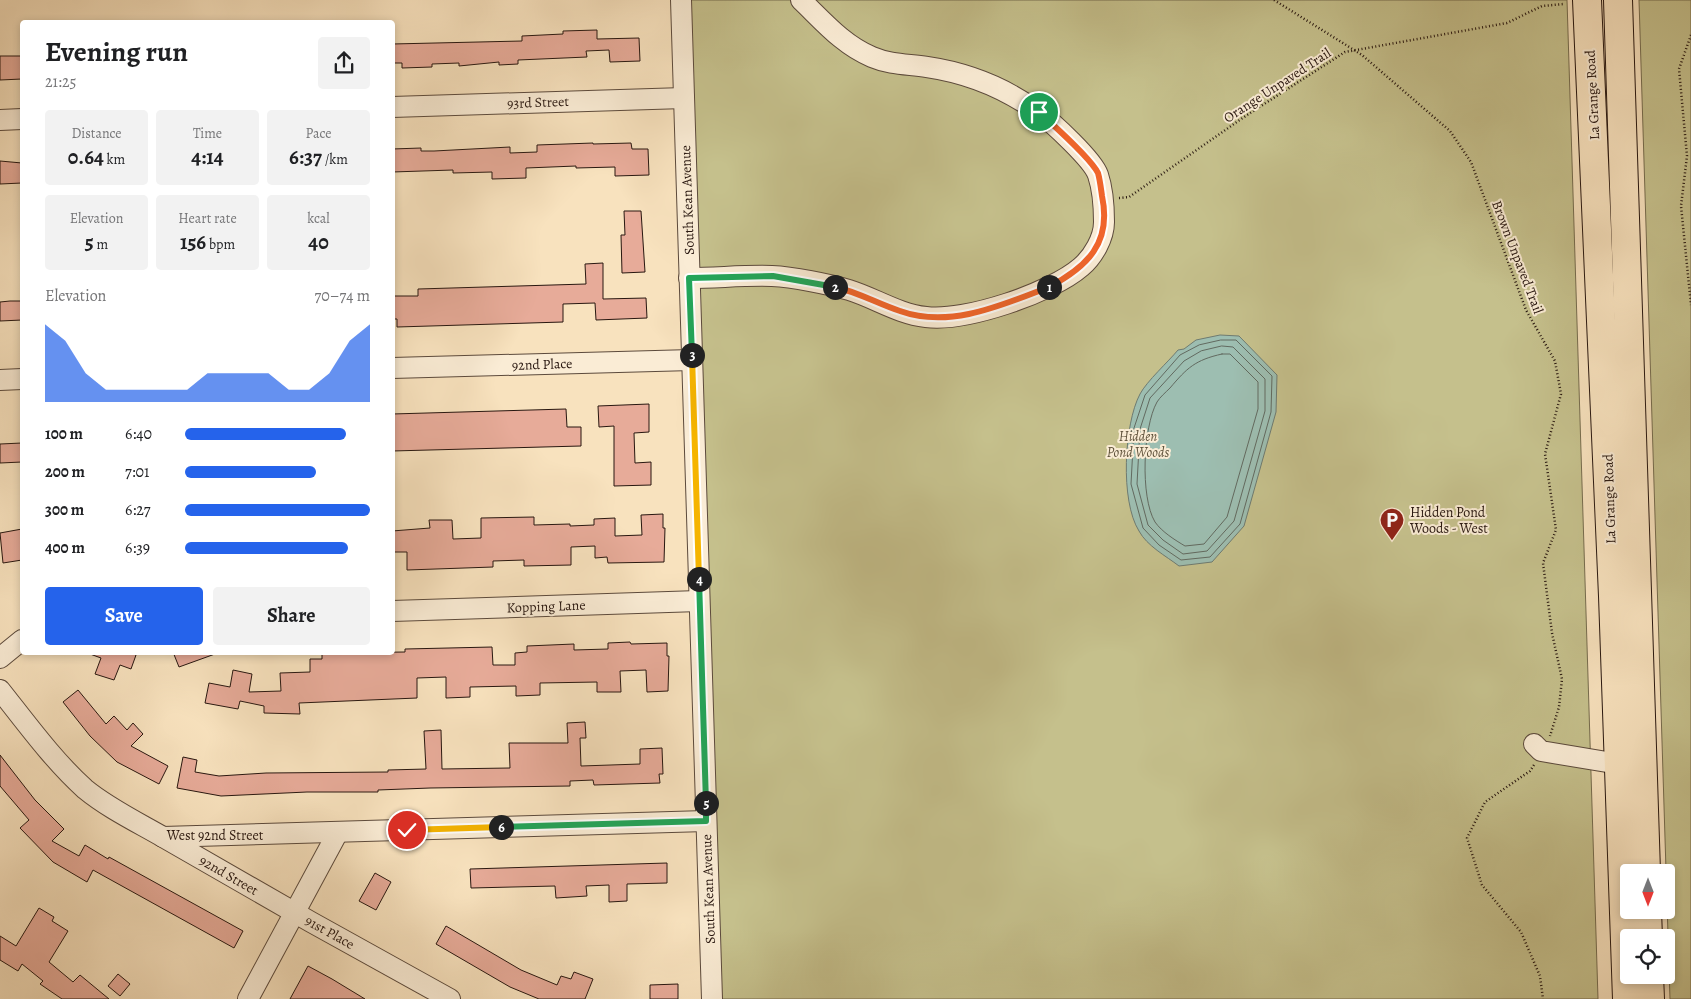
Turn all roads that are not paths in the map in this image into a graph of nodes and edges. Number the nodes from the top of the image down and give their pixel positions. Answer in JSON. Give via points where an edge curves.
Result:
{"nodes":[{"id":1,"x":680,"y":0,"type":"edge"},
{"id":2,"x":802,"y":0,"type":"edge"},
{"id":3,"x":1618,"y":0,"type":"edge"},
{"id":4,"x":1576,"y":2,"type":"edge"},
{"id":5,"x":684,"y":98,"type":"junction"},
{"id":6,"x":395,"y":107,"type":"edge"},
{"id":7,"x":20,"y":119,"type":"edge"},
{"id":8,"x":0,"y":120,"type":"edge"},
{"id":9,"x":689,"y":278,"type":"junction"},
{"id":10,"x":692,"y":360,"type":"junction"},
{"id":11,"x":395,"y":368,"type":"edge"},
{"id":12,"x":20,"y":379,"type":"edge"},
{"id":13,"x":0,"y":380,"type":"edge"},
{"id":14,"x":699,"y":601,"type":"junction"},
{"id":15,"x":395,"y":611,"type":"edge"},
{"id":16,"x":20,"y":642,"type":"edge"},
{"id":17,"x":0,"y":658,"type":"edge"},
{"id":18,"x":0,"y":690,"type":"edge"},
{"id":19,"x":1539,"y":748,"type":"road end"},
{"id":20,"x":1620,"y":764,"type":"junction"},
{"id":21,"x":706,"y":821,"type":"junction"},
{"id":22,"x":338,"y":832,"type":"junction"},
{"id":23,"x":163,"y":837,"type":"junction"},
{"id":24,"x":1646,"y":864,"type":"edge"},
{"id":25,"x":296,"y":913,"type":"junction"},
{"id":26,"x":1649,"y":984,"type":"edge"},
{"id":27,"x":248,"y":999,"type":"edge"},
{"id":28,"x":450,"y":999,"type":"edge"},
{"id":29,"x":712,"y":999,"type":"edge"},
{"id":30,"x":1627,"y":999,"type":"edge"},
{"id":31,"x":1650,"y":999,"type":"edge"}],
"edges":[{"from":1,"to":5,"type":"street","name":"South Kean Avenue"},
{"from":2,"to":9,"type":"street","via":[[846,43],[870,57],[895,65],[960,74],[991,84],[1039,112],[1098,173],[1104,227],[1097,248],[1081,267],[1050,286],[955,318],[926,318],[901,312],[849,290],[773,276]]},
{"from":3,"to":24,"type":"highway","name":"La Grange Road"},
{"from":4,"to":20,"type":"highway","name":"La Grange Road"},
{"from":5,"to":6,"type":"street","name":"93rd Street"},
{"from":5,"to":9,"type":"street","name":"South Kean Avenue"},
{"from":7,"to":8,"type":"street"},
{"from":9,"to":10,"type":"street","name":"South Kean Avenue"},
{"from":10,"to":11,"type":"street","name":"92nd Place"},
{"from":10,"to":14,"type":"street","name":"South Kean Avenue"},
{"from":12,"to":13,"type":"street"},
{"from":14,"to":15,"type":"street","name":"Kopping Lane"},
{"from":14,"to":21,"type":"street","name":"South Kean Avenue"},
{"from":16,"to":17,"type":"street"},
{"from":18,"to":23,"type":"street","name":"West 92nd Street","via":[[61,765],[86,790]]},
{"from":19,"to":20,"type":"street"},
{"from":20,"to":30,"type":"highway","name":"La Grange Road"},
{"from":21,"to":22,"type":"street","name":"West 92nd Street"},
{"from":21,"to":29,"type":"street","name":"South Kean Avenue"},
{"from":22,"to":23,"type":"street","name":"West 92nd Street"},
{"from":22,"to":25,"type":"street"},
{"from":23,"to":25,"type":"street","name":"92nd Street"},
{"from":25,"to":27,"type":"street","name":"91st Place"},
{"from":25,"to":28,"type":"street","name":"91st Place"},
{"from":26,"to":31,"type":"highway"}]}
